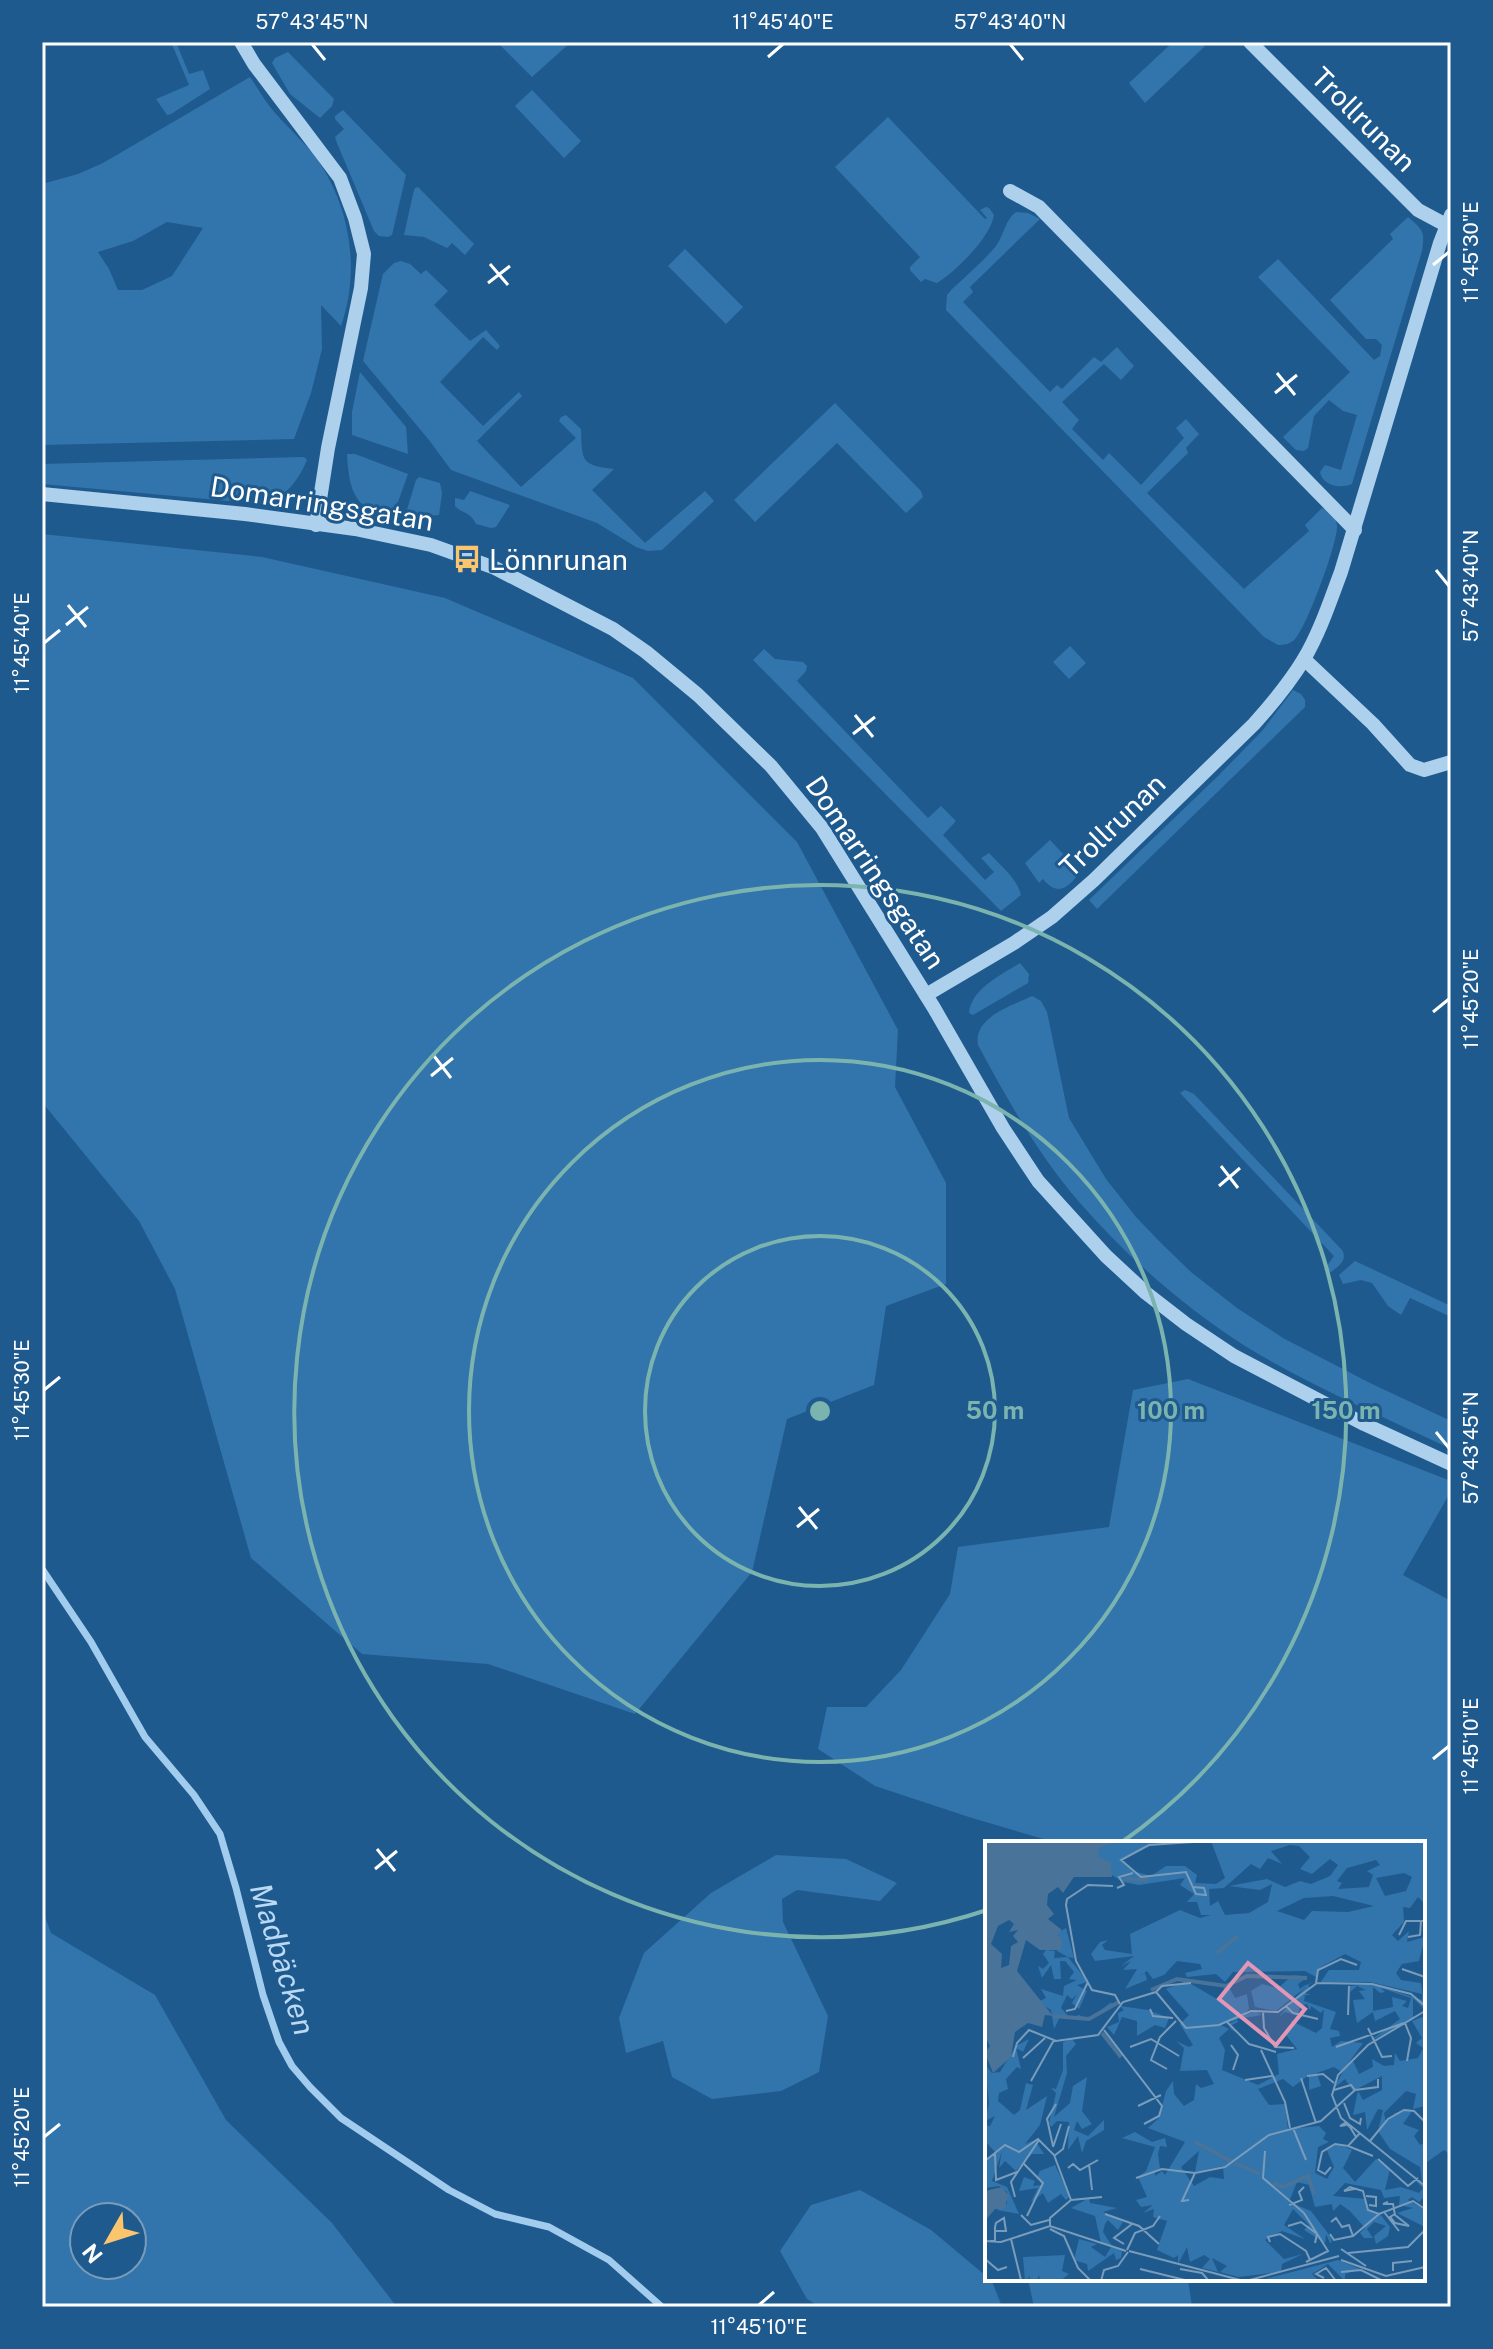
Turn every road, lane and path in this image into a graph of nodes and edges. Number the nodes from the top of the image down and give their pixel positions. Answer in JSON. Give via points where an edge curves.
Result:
{"nodes":[{"id":1,"x":241,"y":42,"type":"edge"},
{"id":2,"x":1250,"y":42,"type":"edge"},
{"id":3,"x":1010,"y":191,"type":"dead end"},
{"id":4,"x":1449,"y":220,"type":"edge"},
{"id":5,"x":42,"y":494,"type":"edge"},
{"id":6,"x":316,"y":525,"type":"junction"},
{"id":7,"x":1355,"y":530,"type":"junction"},
{"id":8,"x":1304,"y":659,"type":"junction"},
{"id":9,"x":1451,"y":762,"type":"edge"},
{"id":10,"x":926,"y":995,"type":"junction"},
{"id":11,"x":1451,"y":1464,"type":"edge"}],
"edges":[{"from":1,"to":6,"type":"street","via":[[340,178],[364,254]]},
{"from":2,"to":4,"type":"street","name":"Trollrunan","via":[[1418,210]]},
{"from":3,"to":7,"type":"street","via":[[1039,207]]},
{"from":4,"to":7,"type":"street","name":"Trollrunan"},
{"from":5,"to":6,"type":"street","name":"Domarringsgatan"},
{"from":6,"to":10,"type":"street","name":"Domarringsgatan","via":[[431,545],[495,568],[613,629],[646,652],[771,766],[822,828]]},
{"from":7,"to":8,"type":"street","name":"Trollrunan"},
{"from":8,"to":9,"type":"street","via":[[1410,765],[1424,770]]},
{"from":8,"to":10,"type":"street","name":"Trollrunan","via":[[1254,724],[1094,880],[1027,935]]},
{"from":10,"to":11,"type":"street","name":"Domarringsgatan","via":[[1038,1181],[1146,1293],[1262,1373]]}]}
